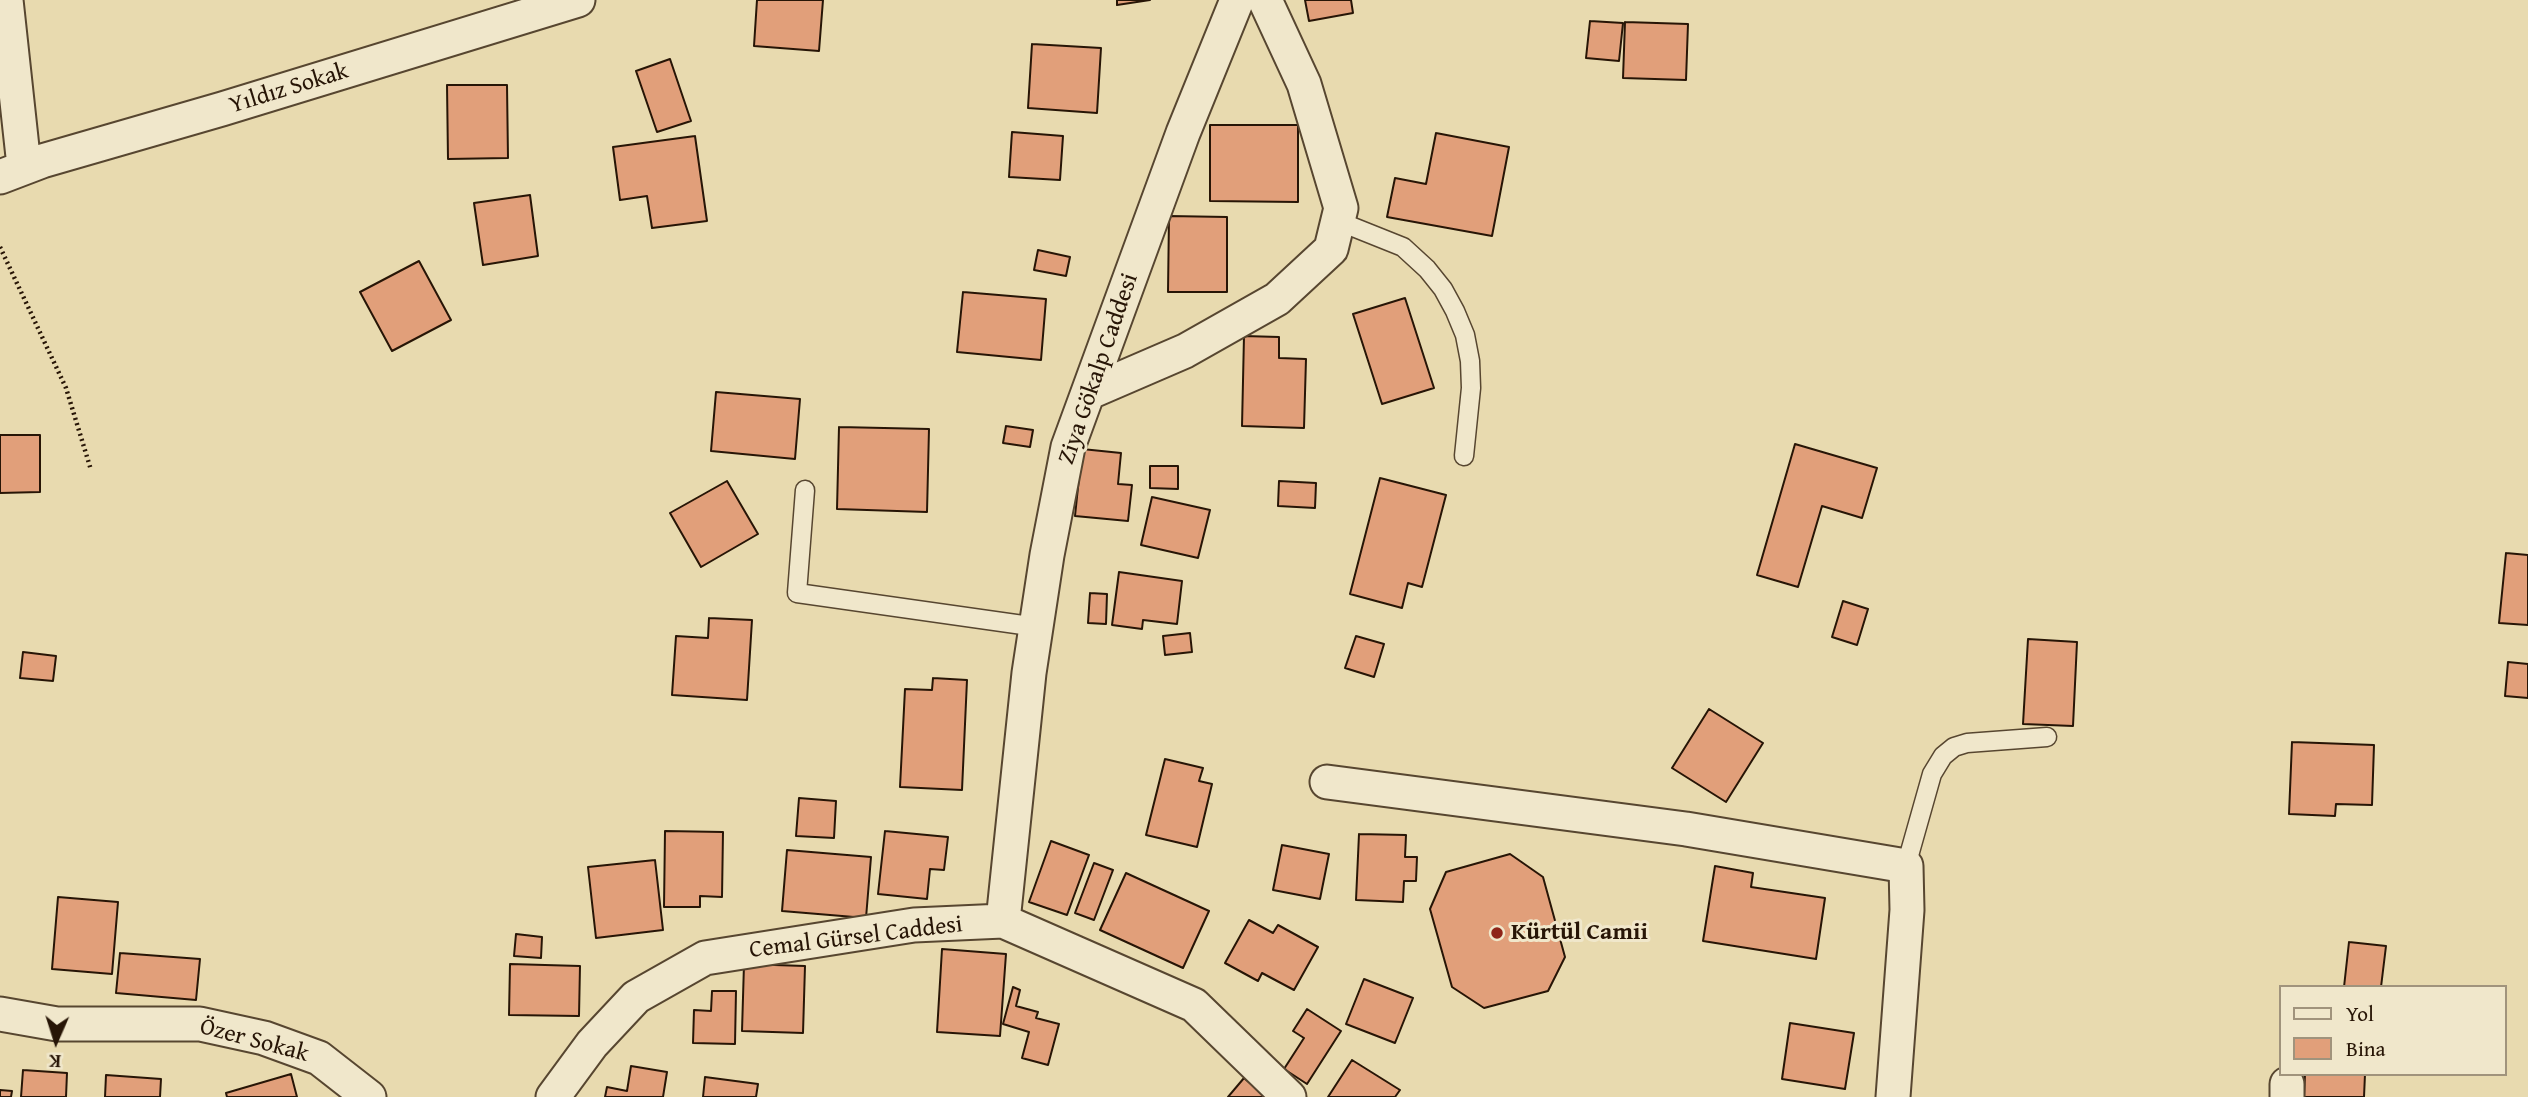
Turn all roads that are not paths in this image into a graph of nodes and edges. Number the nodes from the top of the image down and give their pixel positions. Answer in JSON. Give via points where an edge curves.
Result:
{"nodes":[{"id":1,"x":6,"y":0,"type":"edge"},
{"id":2,"x":578,"y":0,"type":"edge"},
{"id":3,"x":1237,"y":0,"type":"edge"},
{"id":4,"x":1265,"y":0,"type":"edge"},
{"id":5,"x":543,"y":5,"type":"edge"},
{"id":6,"x":11,"y":173,"type":"edge"},
{"id":7,"x":1338,"y":221,"type":"junction"},
{"id":8,"x":1090,"y":392,"type":"junction"},
{"id":9,"x":1464,"y":456,"type":"dead end"},
{"id":10,"x":805,"y":490,"type":"dead end"},
{"id":11,"x":1037,"y":626,"type":"junction"},
{"id":12,"x":2047,"y":737,"type":"dead end"},
{"id":13,"x":1327,"y":782,"type":"dead end"},
{"id":14,"x":1906,"y":866,"type":"junction"},
{"id":15,"x":1003,"y":921,"type":"junction"},
{"id":16,"x":0,"y":1014,"type":"edge"},
{"id":17,"x":369,"y":1097,"type":"edge"},
{"id":18,"x":552,"y":1097,"type":"edge"},
{"id":19,"x":1289,"y":1097,"type":"edge"},
{"id":20,"x":1893,"y":1097,"type":"edge"}],
"edges":[{"from":1,"to":6,"type":"street","via":[[24,166]]},
{"from":2,"to":5,"type":"street","name":"Yıldız Sokak"},
{"from":3,"to":8,"type":"street","name":"Ziya Gökalp Caddesi","via":[[1183,133]]},
{"from":4,"to":7,"type":"street","via":[[1304,84],[1341,208]]},
{"from":5,"to":6,"type":"street","name":"Yıldız Sokak"},
{"from":7,"to":8,"type":"street","via":[[1331,249],[1277,299],[1185,351]]},
{"from":7,"to":9,"type":"lane","via":[[1403,247],[1443,289],[1465,335],[1470,361]]},
{"from":8,"to":11,"type":"street","name":"Ziya Gökalp Caddesi","via":[[1068,447]]},
{"from":10,"to":11,"type":"lane","via":[[797,593]]},
{"from":11,"to":15,"type":"street","name":"Ziya Gökalp Caddesi"},
{"from":12,"to":14,"type":"lane","via":[[1967,743],[1943,756],[1932,774]]},
{"from":13,"to":14,"type":"street","via":[[1686,829]]},
{"from":14,"to":20,"type":"street"},
{"from":15,"to":18,"type":"street","name":"Cemal Gürsel Caddesi","via":[[914,925],[705,957],[636,997]]},
{"from":15,"to":19,"type":"street","name":"Cemal Gürsel Caddesi","via":[[1194,1005]]},
{"from":16,"to":17,"type":"street","name":"Özer Sokak","via":[[57,1024],[200,1024],[264,1038],[318,1058]]}]}
